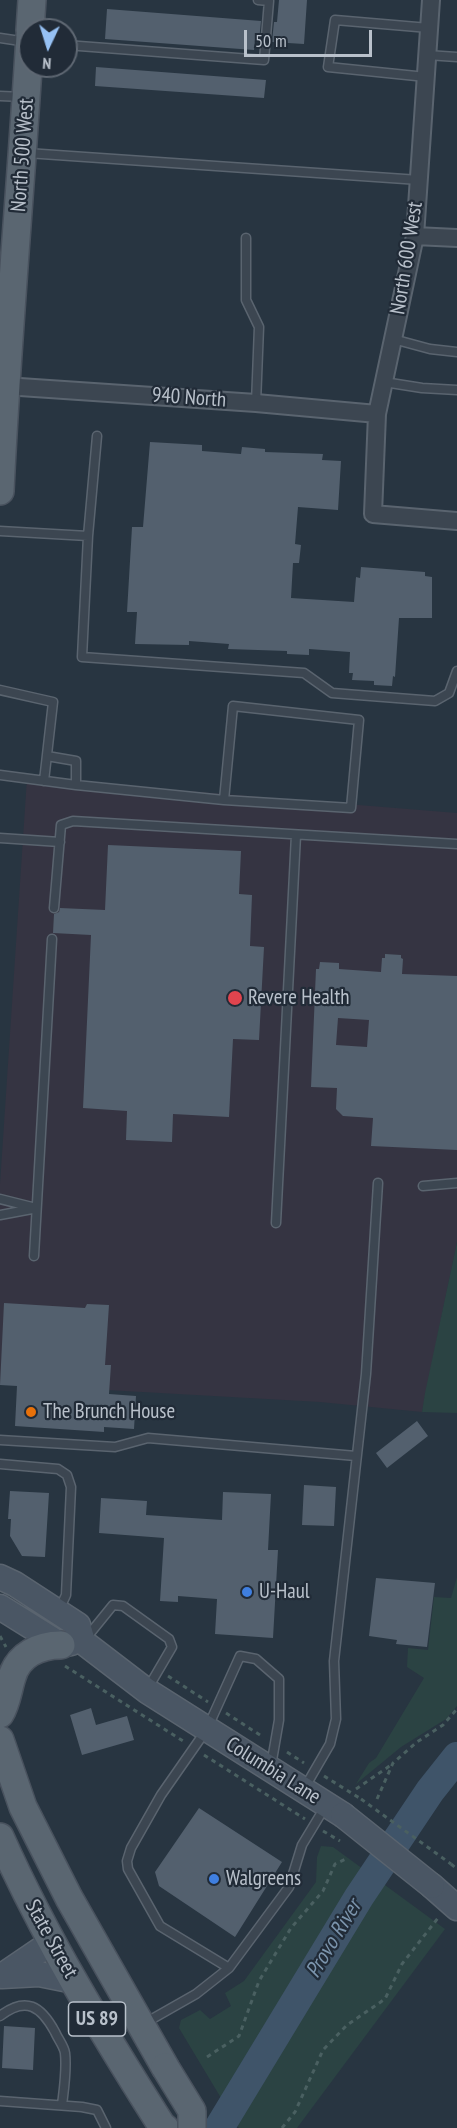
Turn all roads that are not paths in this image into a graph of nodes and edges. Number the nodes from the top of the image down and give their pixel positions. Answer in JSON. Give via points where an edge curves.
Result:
{"nodes":[{"id":1,"x":32,"y":0,"type":"edge"},
{"id":2,"x":258,"y":0,"type":"edge"},
{"id":3,"x":431,"y":0,"type":"edge"},
{"id":4,"x":31,"y":18,"type":"edge"},
{"id":5,"x":429,"y":28,"type":"junction"},
{"id":6,"x":0,"y":38,"type":"edge"},
{"id":7,"x":18,"y":40,"type":"edge"},
{"id":8,"x":78,"y":46,"type":"edge"},
{"id":9,"x":427,"y":55,"type":"junction"},
{"id":10,"x":457,"y":57,"type":"edge"},
{"id":11,"x":426,"y":77,"type":"junction"},
{"id":12,"x":28,"y":78,"type":"edge"},
{"id":13,"x":0,"y":96,"type":"edge"},
{"id":14,"x":27,"y":98,"type":"junction"},
{"id":15,"x":23,"y":152,"type":"junction"},
{"id":16,"x":419,"y":180,"type":"junction"},
{"id":17,"x":415,"y":236,"type":"junction"},
{"id":18,"x":246,"y":238,"type":"dead end"},
{"id":19,"x":457,"y":238,"type":"edge"},
{"id":20,"x":393,"y":339,"type":"junction"},
{"id":21,"x":457,"y":352,"type":"edge"},
{"id":22,"x":384,"y":382,"type":"junction"},
{"id":23,"x":3,"y":386,"type":"edge"},
{"id":24,"x":457,"y":390,"type":"edge"},
{"id":25,"x":256,"y":403,"type":"junction"},
{"id":26,"x":377,"y":414,"type":"junction"},
{"id":27,"x":97,"y":436,"type":"dead end"},
{"id":28,"x":0,"y":490,"type":"edge"},
{"id":29,"x":457,"y":521,"type":"edge"},
{"id":30,"x":0,"y":531,"type":"edge"},
{"id":31,"x":88,"y":537,"type":"junction"},
{"id":32,"x":457,"y":671,"type":"edge"},
{"id":33,"x":0,"y":690,"type":"edge"},
{"id":34,"x":47,"y":756,"type":"junction"},
{"id":35,"x":0,"y":775,"type":"edge"},
{"id":36,"x":44,"y":781,"type":"junction"},
{"id":37,"x":76,"y":785,"type":"junction"},
{"id":38,"x":224,"y":800,"type":"junction"},
{"id":39,"x":296,"y":835,"type":"junction"},
{"id":40,"x":0,"y":838,"type":"edge"},
{"id":41,"x":60,"y":842,"type":"junction"},
{"id":42,"x":457,"y":844,"type":"edge"},
{"id":43,"x":54,"y":908,"type":"dead end"},
{"id":44,"x":52,"y":939,"type":"dead end"},
{"id":45,"x":378,"y":1183,"type":"dead end"},
{"id":46,"x":457,"y":1183,"type":"edge"},
{"id":47,"x":423,"y":1186,"type":"dead end"},
{"id":48,"x":0,"y":1199,"type":"edge"},
{"id":49,"x":36,"y":1208,"type":"junction"},
{"id":50,"x":0,"y":1215,"type":"edge"},
{"id":51,"x":276,"y":1223,"type":"dead end"},
{"id":52,"x":34,"y":1256,"type":"dead end"},
{"id":53,"x":0,"y":1440,"type":"edge"},
{"id":54,"x":356,"y":1456,"type":"junction"},
{"id":55,"x":0,"y":1464,"type":"edge"},
{"id":56,"x":0,"y":1577,"type":"edge"},
{"id":57,"x":0,"y":1607,"type":"edge"},
{"id":58,"x":58,"y":1612,"type":"junction"},
{"id":59,"x":68,"y":1650,"type":"junction"},
{"id":60,"x":152,"y":1681,"type":"junction"},
{"id":61,"x":0,"y":1714,"type":"edge"},
{"id":62,"x":206,"y":1728,"type":"junction"},
{"id":63,"x":0,"y":1740,"type":"edge"},
{"id":64,"x":271,"y":1770,"type":"junction"},
{"id":65,"x":309,"y":1780,"type":"junction"},
{"id":66,"x":328,"y":1815,"type":"junction"},
{"id":67,"x":0,"y":1837,"type":"edge"},
{"id":68,"x":454,"y":1905,"type":"edge"},
{"id":69,"x":52,"y":1942,"type":"junction"},
{"id":70,"x":104,"y":1960,"type":"junction"},
{"id":71,"x":230,"y":1968,"type":"junction"},
{"id":72,"x":1,"y":1977,"type":"edge"},
{"id":73,"x":74,"y":1981,"type":"junction"},
{"id":74,"x":0,"y":2016,"type":"edge"},
{"id":75,"x":142,"y":2025,"type":"junction"},
{"id":76,"x":0,"y":2101,"type":"edge"},
{"id":77,"x":62,"y":2105,"type":"junction"},
{"id":78,"x":106,"y":2128,"type":"edge"},
{"id":79,"x":165,"y":2128,"type":"edge"},
{"id":80,"x":192,"y":2128,"type":"edge"}],
"edges":[{"from":1,"to":4,"type":"main road"},
{"from":2,"to":8,"type":"lane","via":[[269,1],[264,60]]},
{"from":3,"to":5,"type":"street","name":"North 600 West"},
{"from":5,"to":9,"type":"street","name":"North 600 West"},
{"from":5,"to":11,"type":"lane","via":[[335,20],[328,67]]},
{"from":6,"to":7,"type":"lane"},
{"from":9,"to":10,"type":"lane"},
{"from":9,"to":11,"type":"street","name":"North 600 West"},
{"from":11,"to":16,"type":"street","name":"North 600 West"},
{"from":12,"to":14,"type":"main road","name":"North 500 West"},
{"from":13,"to":14,"type":"lane"},
{"from":14,"to":15,"type":"main road","name":"North 500 West"},
{"from":15,"to":16,"type":"lane"},
{"from":15,"to":23,"type":"main road","name":"North 500 West"},
{"from":16,"to":17,"type":"street","name":"North 600 West"},
{"from":17,"to":19,"type":"street"},
{"from":17,"to":20,"type":"street","name":"North 600 West"},
{"from":18,"to":25,"type":"lane","via":[[246,300],[260,327]]},
{"from":20,"to":21,"type":"lane"},
{"from":20,"to":22,"type":"street","name":"North 600 West"},
{"from":22,"to":24,"type":"lane"},
{"from":22,"to":26,"type":"street","name":"North 600 West"},
{"from":23,"to":25,"type":"street","name":"940 North"},
{"from":23,"to":28,"type":"main road","name":"North 500 West"},
{"from":25,"to":26,"type":"street","name":"940 North"},
{"from":26,"to":29,"type":"street","name":"North 600 West","via":[[373,514]]},
{"from":27,"to":31,"type":"lane"},
{"from":30,"to":31,"type":"lane"},
{"from":31,"to":32,"type":"lane","via":[[82,657],[304,673],[332,693],[435,701],[449,693]]},
{"from":33,"to":34,"type":"lane","via":[[53,702]]},
{"from":34,"to":36,"type":"lane"},
{"from":34,"to":37,"type":"lane","via":[[76,761]]},
{"from":35,"to":36,"type":"lane"},
{"from":36,"to":37,"type":"lane"},
{"from":37,"to":38,"type":"lane"},
{"from":38,"to":38,"type":"lane","via":[[351,808],[358,720],[233,706]]},
{"from":39,"to":41,"type":"lane","via":[[72,821],[61,825]]},
{"from":39,"to":42,"type":"lane"},
{"from":39,"to":51,"type":"lane"},
{"from":40,"to":41,"type":"lane"},
{"from":41,"to":43,"type":"lane"},
{"from":44,"to":49,"type":"lane"},
{"from":45,"to":54,"type":"lane","via":[[366,1374]]},
{"from":46,"to":47,"type":"lane"},
{"from":48,"to":49,"type":"lane"},
{"from":49,"to":50,"type":"lane"},
{"from":49,"to":52,"type":"lane"},
{"from":53,"to":54,"type":"lane","via":[[115,1447],[148,1438]]},
{"from":54,"to":65,"type":"lane","via":[[334,1661],[336,1719],[330,1744]]},
{"from":55,"to":58,"type":"lane","via":[[58,1469],[68,1475],[66,1595]]},
{"from":56,"to":58,"type":"main road","name":"Columbia Lane"},
{"from":57,"to":59,"type":"main road","name":"Columbia Lane"},
{"from":58,"to":59,"type":"main road","name":"Columbia Lane","via":[[78,1625]]},
{"from":59,"to":60,"type":"main road","name":"Columbia Lane"},
{"from":59,"to":60,"type":"lane","via":[[113,1605],[123,1606],[169,1639],[172,1647]]},
{"from":59,"to":61,"type":"main road","via":[[47,1645],[17,1664]]},
{"from":60,"to":62,"type":"main road","name":"Columbia Lane"},
{"from":62,"to":64,"type":"main road","name":"Columbia Lane"},
{"from":62,"to":64,"type":"lane","via":[[240,1656],[256,1659],[279,1679],[279,1720]]},
{"from":62,"to":71,"type":"lane","via":[[160,1795],[127,1861],[160,1926]]},
{"from":63,"to":70,"type":"main road","name":"State Street","number":"US 89","via":[[23,1807]]},
{"from":64,"to":65,"type":"main road","name":"Columbia Lane"},
{"from":65,"to":66,"type":"main road","name":"Columbia Lane"},
{"from":66,"to":68,"type":"main road","name":"Columbia Lane","bridge":true},
{"from":66,"to":71,"type":"lane","via":[[302,1845],[289,1887]]},
{"from":67,"to":69,"type":"main road","name":"State Street","number":"US 89"},
{"from":69,"to":70,"type":"main road","via":[[68,1942],[90,1961]]},
{"from":69,"to":72,"type":"main road"},
{"from":69,"to":73,"type":"main road","name":"State Street","number":"US 89"},
{"from":70,"to":75,"type":"main road","name":"State Street","number":"US 89"},
{"from":71,"to":75,"type":"lane","via":[[196,1994]]},
{"from":72,"to":73,"type":"main road","via":[[39,1974]]},
{"from":73,"to":79,"type":"main road","name":"State Street","number":"US 89"},
{"from":74,"to":77,"type":"lane","via":[[28,2005],[46,2016],[64,2051]]},
{"from":75,"to":80,"type":"main road","name":"State Street","number":"US 89","bridge":true,"via":[[192,2111]]},
{"from":76,"to":77,"type":"lane"},
{"from":77,"to":78,"type":"lane","via":[[97,2110]]}]}
